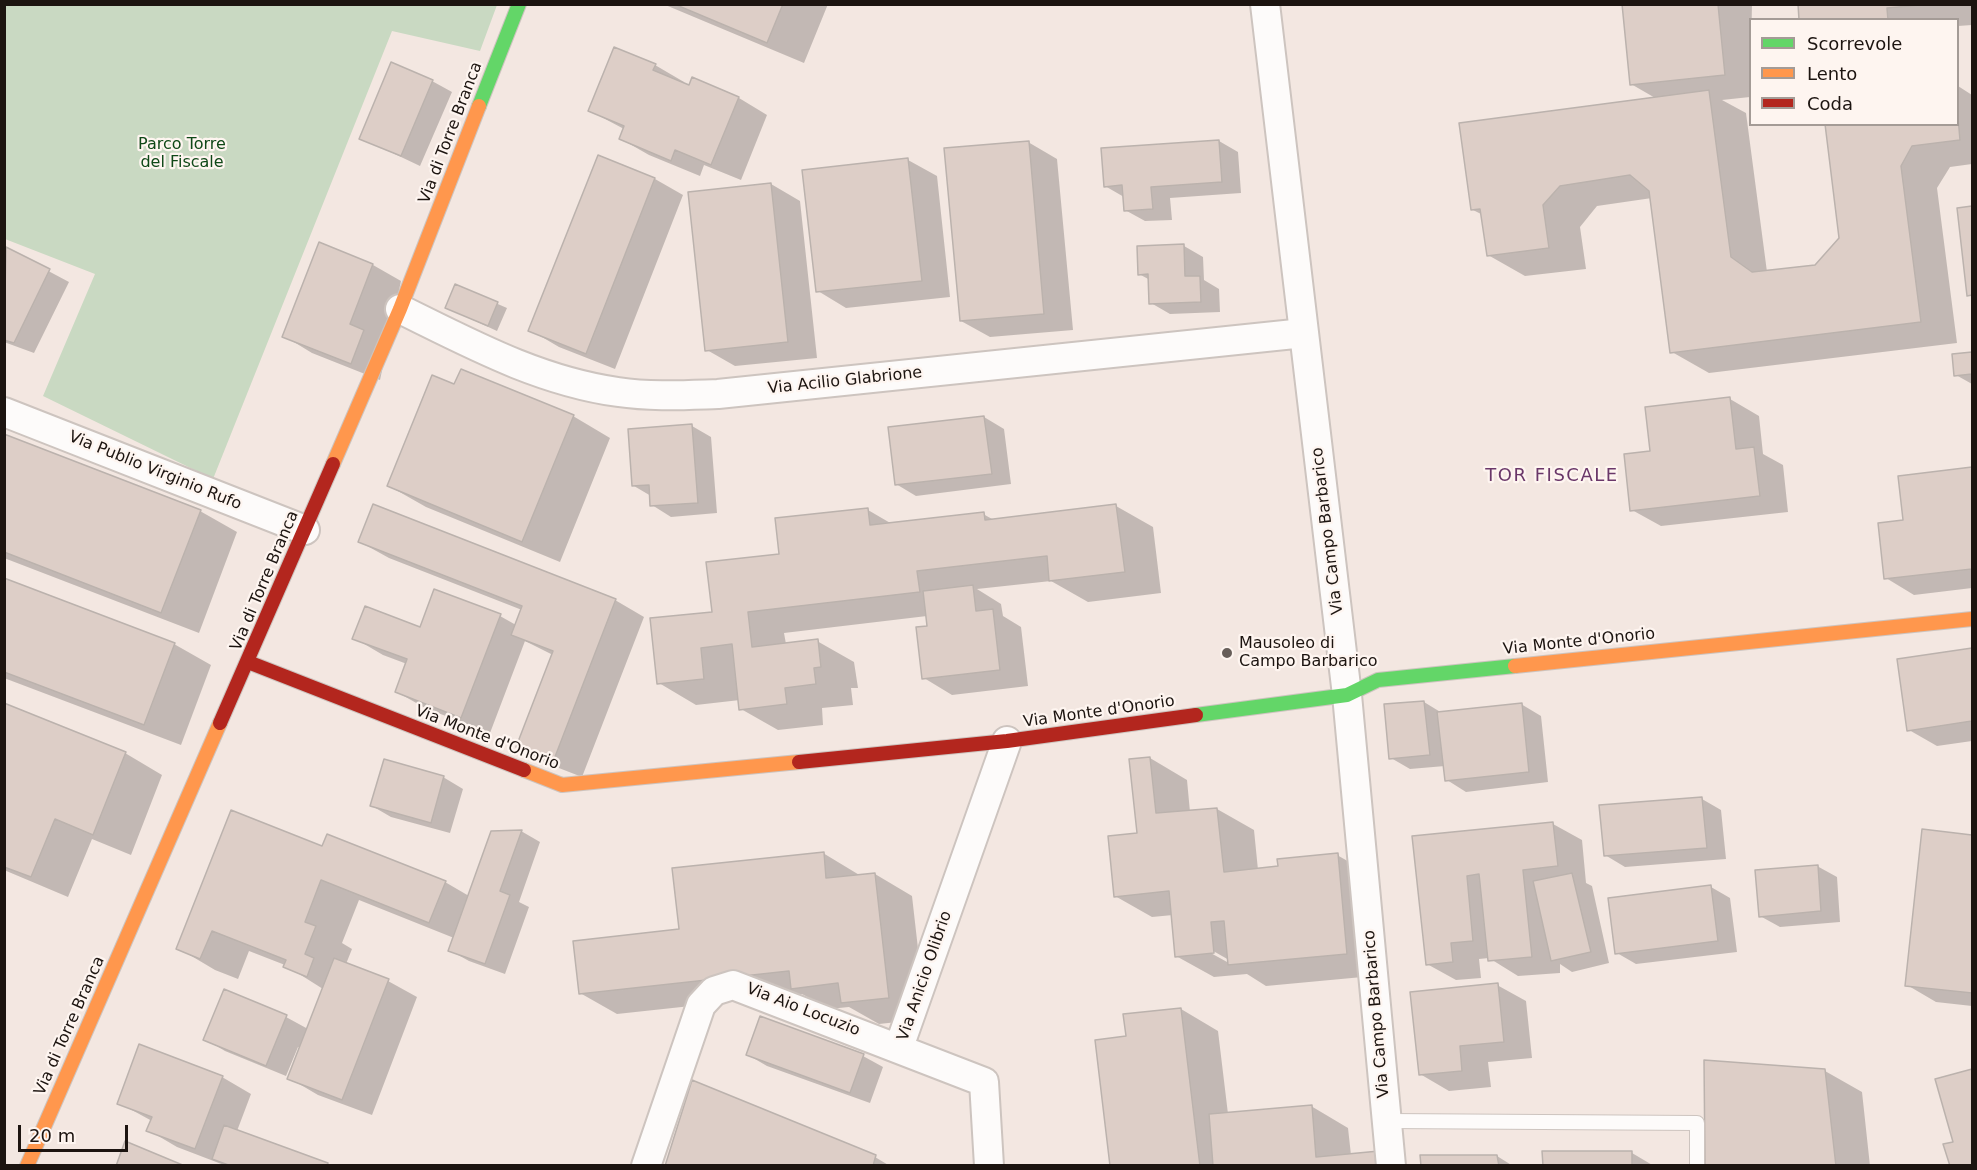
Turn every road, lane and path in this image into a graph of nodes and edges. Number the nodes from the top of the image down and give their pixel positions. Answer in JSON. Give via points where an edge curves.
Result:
{"nodes":[{"id":1,"x":519,"y":4,"type":"edge"},
{"id":2,"x":1265,"y":4,"type":"edge"},
{"id":3,"x":400,"y":309,"type":"junction"},
{"id":4,"x":1304,"y":333,"type":"junction"},
{"id":5,"x":4,"y":412,"type":"edge"},
{"id":6,"x":305,"y":530,"type":"junction"},
{"id":7,"x":1972,"y":619,"type":"edge"},
{"id":8,"x":248,"y":662,"type":"junction"},
{"id":9,"x":1347,"y":695,"type":"junction"},
{"id":10,"x":1007,"y":741,"type":"junction"},
{"id":11,"x":899,"y":1047,"type":"junction"},
{"id":12,"x":1388,"y":1120,"type":"junction"},
{"id":13,"x":27,"y":1166,"type":"edge"},
{"id":14,"x":646,"y":1166,"type":"edge"},
{"id":15,"x":990,"y":1166,"type":"edge"},
{"id":16,"x":1391,"y":1166,"type":"edge"},
{"id":17,"x":1697,"y":1166,"type":"edge"}],
"edges":[{"from":1,"to":3,"type":"street","name":"Via di Torre Branca"},
{"from":2,"to":4,"type":"street","name":"Via Campo Barbarico"},
{"from":3,"to":4,"type":"street","name":"Via Acilio Glabrione","via":[[514,365],[565,382],[620,393],[669,396]]},
{"from":3,"to":6,"type":"street","name":"Via di Torre Branca"},
{"from":4,"to":9,"type":"street","name":"Via Campo Barbarico"},
{"from":5,"to":6,"type":"street","name":"Via Publio Virginio Rufo"},
{"from":6,"to":8,"type":"street","name":"Via di Torre Branca"},
{"from":7,"to":9,"type":"street","name":"Via Monte d'Onorio","via":[[1378,680]]},
{"from":8,"to":10,"type":"street","name":"Via Monte d'Onorio","via":[[562,784]]},
{"from":8,"to":13,"type":"street","name":"Via di Torre Branca"},
{"from":9,"to":10,"type":"street","name":"Via Monte d'Onorio"},
{"from":9,"to":12,"type":"street","name":"Via Campo Barbarico"},
{"from":10,"to":11,"type":"street","name":"Via Anicio Olibrio"},
{"from":11,"to":14,"type":"street","name":"Via Aio Locuzio","via":[[740,986],[714,990],[699,1010]]},
{"from":11,"to":15,"type":"street","name":"Via Anicio Olibrio","via":[[984,1082]]},
{"from":12,"to":16,"type":"street","name":"Via Campo Barbarico"},
{"from":12,"to":17,"type":"lane","via":[[1697,1123]]}]}
